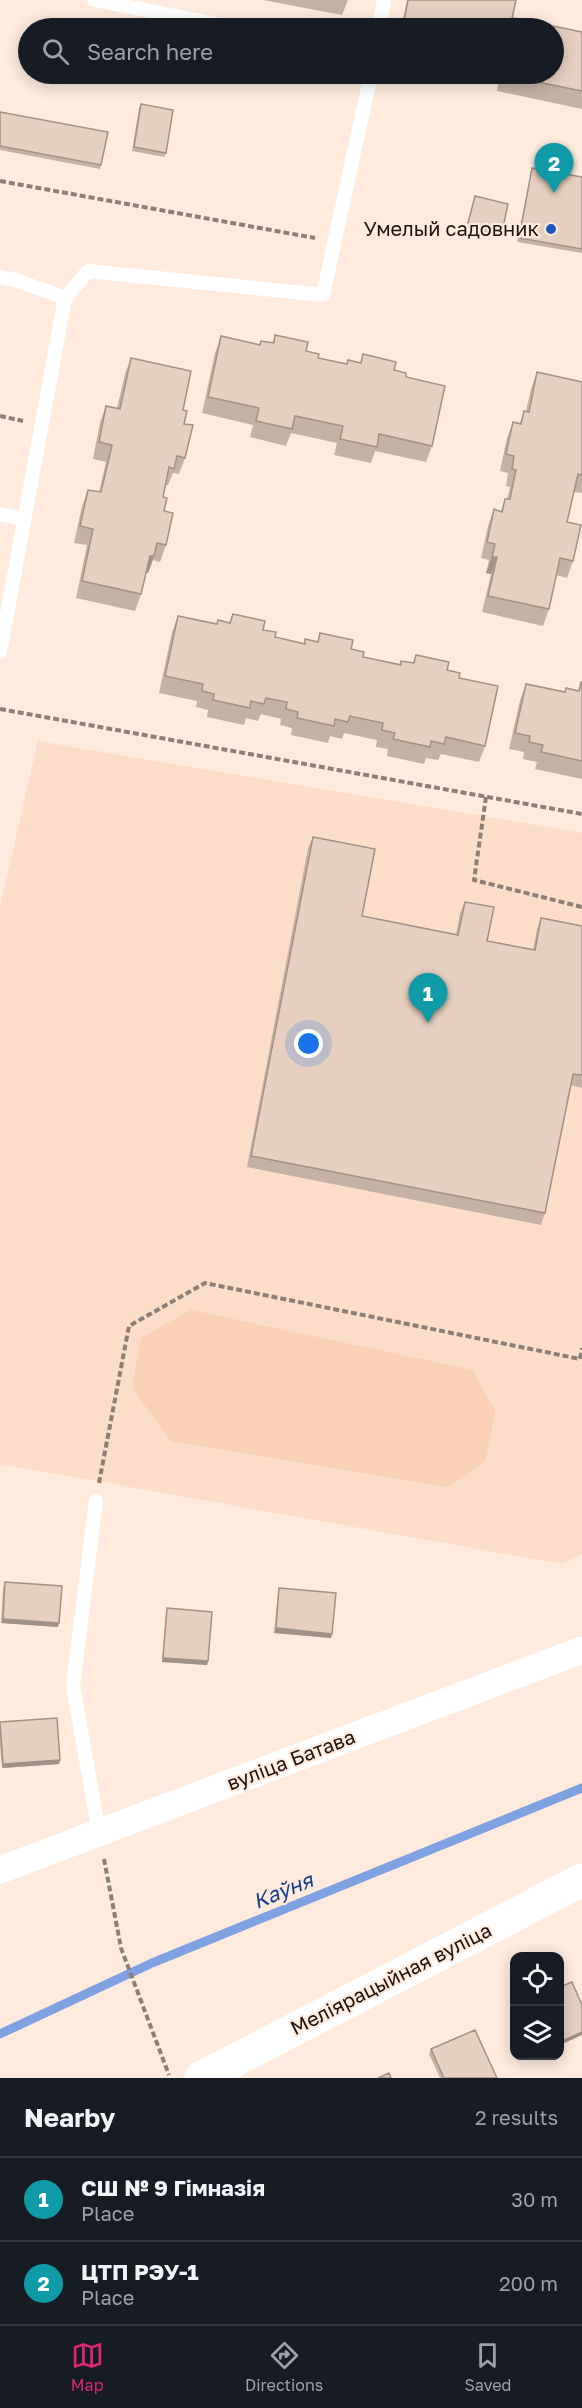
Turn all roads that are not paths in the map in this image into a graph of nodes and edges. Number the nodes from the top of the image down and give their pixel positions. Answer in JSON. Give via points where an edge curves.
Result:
{"nodes":[{"id":1,"x":94,"y":0,"type":"edge"},
{"id":2,"x":384,"y":0,"type":"edge"},
{"id":3,"x":186,"y":18,"type":"edge"},
{"id":4,"x":381,"y":18,"type":"edge"},
{"id":5,"x":369,"y":84,"type":"edge"},
{"id":6,"x":0,"y":277,"type":"edge"},
{"id":7,"x":65,"y":298,"type":"junction"},
{"id":8,"x":0,"y":514,"type":"edge"},
{"id":9,"x":24,"y":519,"type":"junction"},
{"id":10,"x":0,"y":652,"type":"edge"},
{"id":11,"x":96,"y":1501,"type":"road end"},
{"id":12,"x":582,"y":1650,"type":"edge"},
{"id":13,"x":99,"y":1832,"type":"junction"},
{"id":14,"x":0,"y":1870,"type":"edge"},
{"id":15,"x":582,"y":1880,"type":"edge"},
{"id":16,"x":201,"y":2078,"type":"edge"}],
"edges":[{"from":1,"to":3,"type":"lane"},
{"from":2,"to":4,"type":"lane"},
{"from":5,"to":7,"type":"lane","via":[[323,295],[88,271]]},
{"from":6,"to":7,"type":"lane"},
{"from":7,"to":9,"type":"lane"},
{"from":8,"to":9,"type":"lane"},
{"from":9,"to":10,"type":"lane"},
{"from":11,"to":13,"type":"lane","via":[[73,1686]]},
{"from":12,"to":13,"type":"street","name":"вуліца Батава"},
{"from":13,"to":14,"type":"street","name":"вуліца Батава"},
{"from":15,"to":16,"type":"street","name":"Меліярацыйная вуліца"}]}
